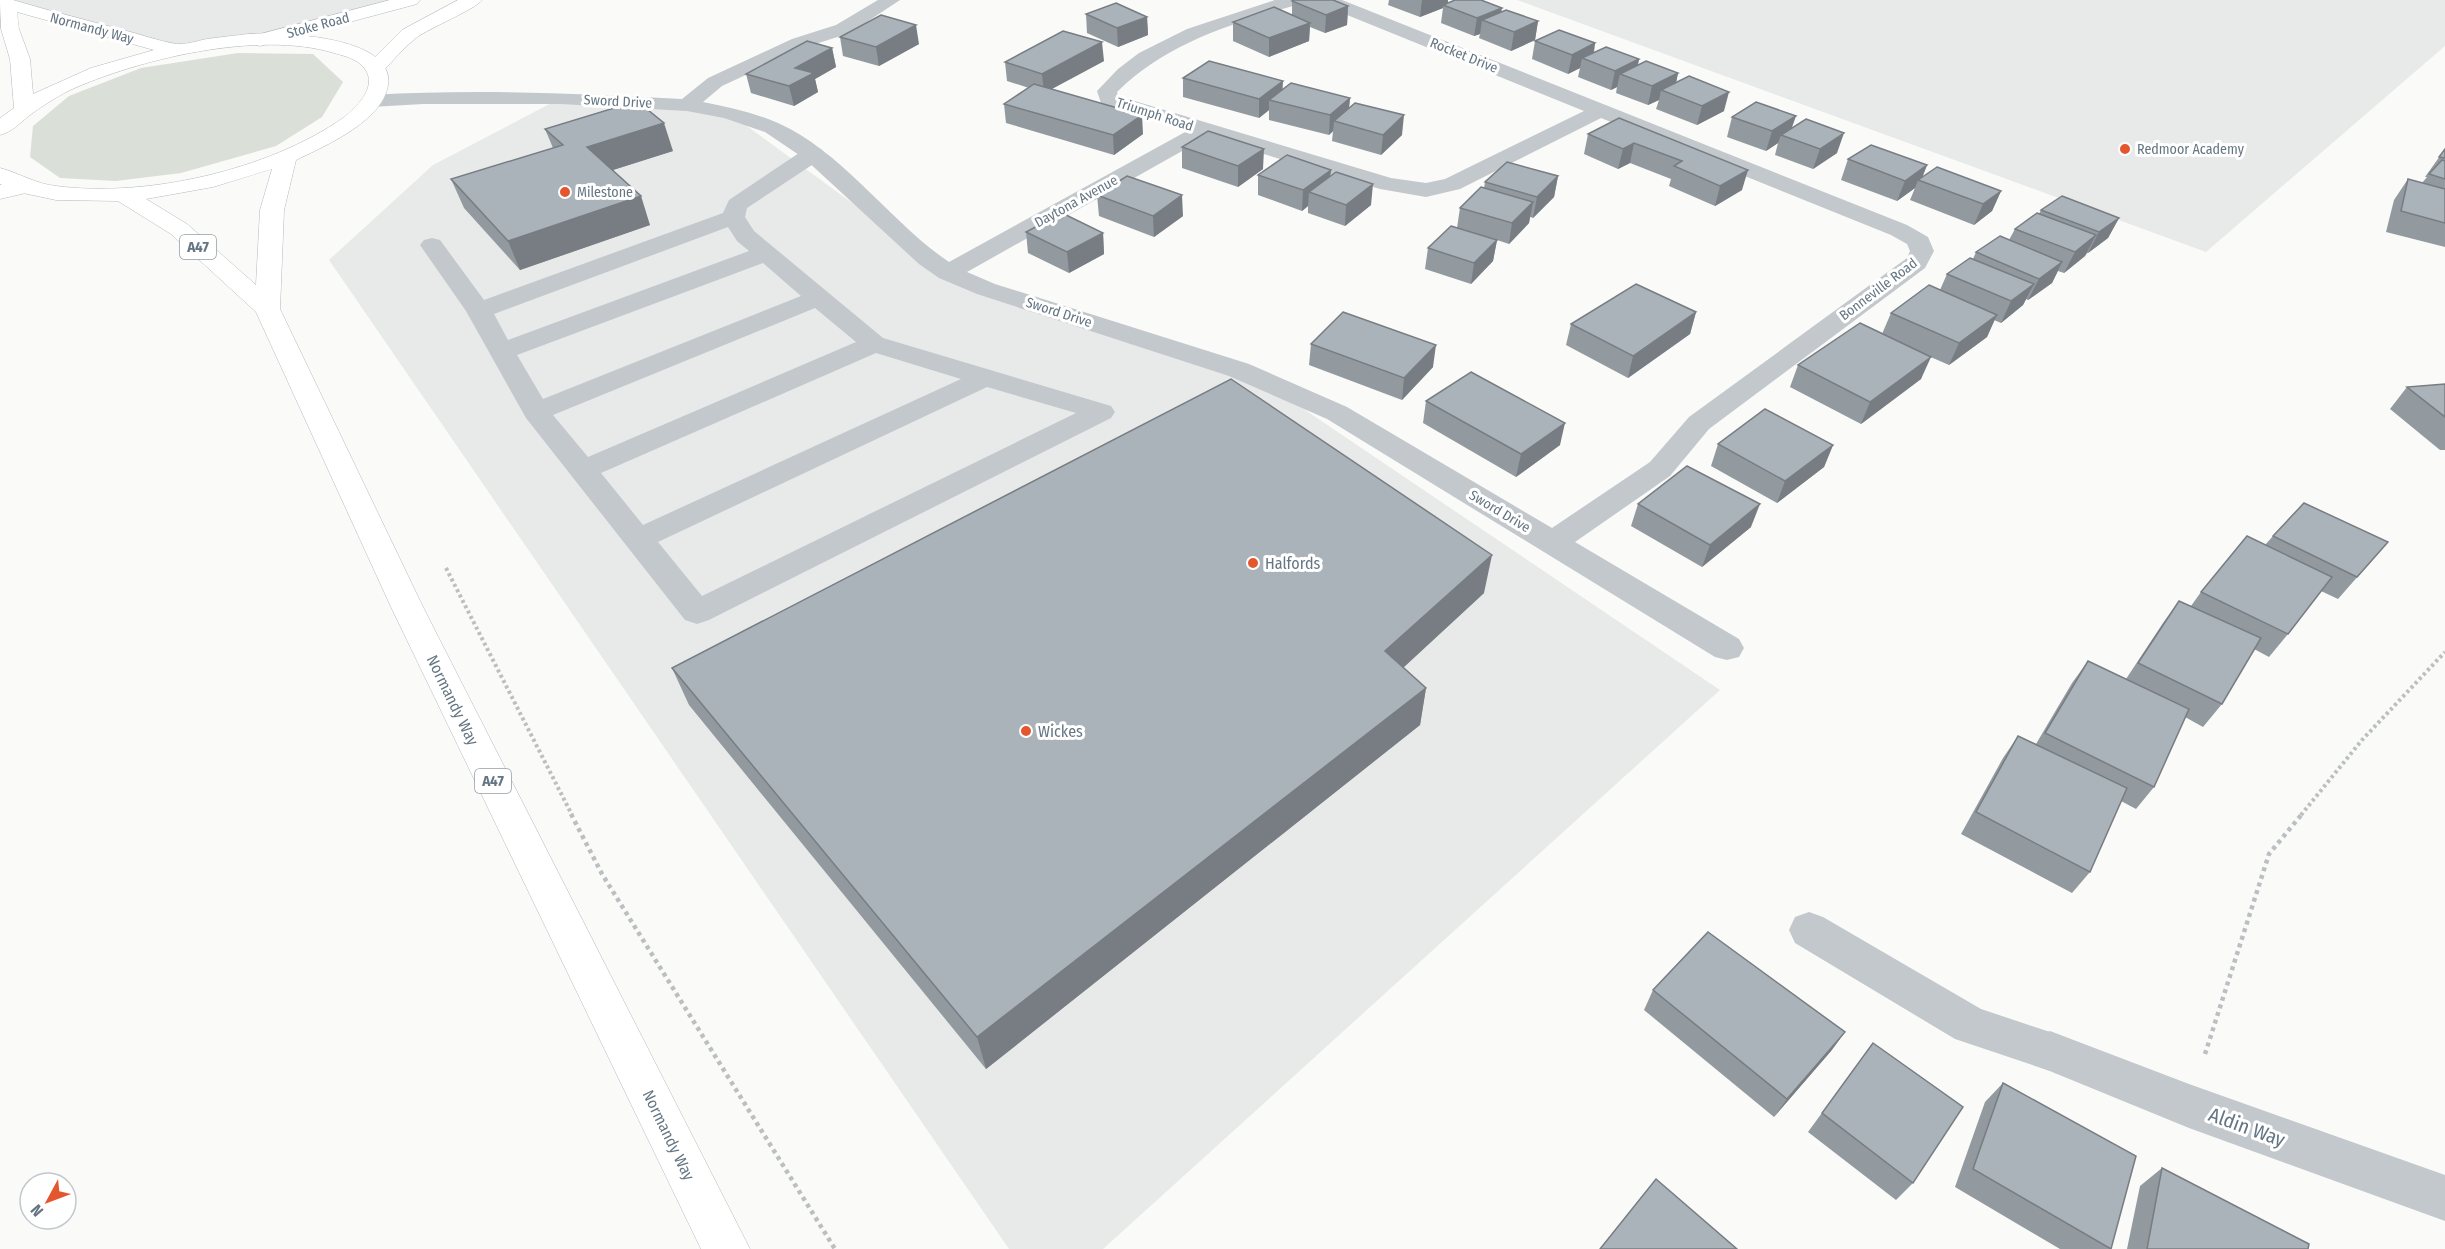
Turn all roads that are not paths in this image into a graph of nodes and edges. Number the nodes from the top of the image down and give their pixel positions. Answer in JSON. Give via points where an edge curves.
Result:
{"nodes":[{"id":1,"x":411,"y":0,"type":"edge"},
{"id":2,"x":473,"y":0,"type":"edge"},
{"id":3,"x":891,"y":0,"type":"edge"},
{"id":4,"x":1294,"y":0,"type":"edge"},
{"id":5,"x":1326,"y":0,"type":"edge"},
{"id":6,"x":4,"y":2,"type":"edge"},
{"id":7,"x":260,"y":40,"type":"junction"},
{"id":8,"x":177,"y":50,"type":"junction"},
{"id":9,"x":375,"y":68,"type":"junction"},
{"id":10,"x":371,"y":101,"type":"junction"},
{"id":11,"x":687,"y":105,"type":"junction"},
{"id":12,"x":24,"y":108,"type":"junction"},
{"id":13,"x":1601,"y":110,"type":"junction"},
{"id":14,"x":0,"y":129,"type":"edge"},
{"id":15,"x":1204,"y":130,"type":"junction"},
{"id":16,"x":813,"y":154,"type":"junction"},
{"id":17,"x":286,"y":157,"type":"junction"},
{"id":18,"x":0,"y":175,"type":"edge"},
{"id":19,"x":11,"y":189,"type":"edge"},
{"id":20,"x":122,"y":194,"type":"junction"},
{"id":21,"x":733,"y":217,"type":"junction"},
{"id":22,"x":432,"y":245,"type":"dead end"},
{"id":23,"x":767,"y":253,"type":"junction"},
{"id":24,"x":948,"y":273,"type":"junction"},
{"id":25,"x":820,"y":297,"type":"junction"},
{"id":26,"x":267,"y":309,"type":"junction"},
{"id":27,"x":479,"y":311,"type":"junction"},
{"id":28,"x":874,"y":344,"type":"junction"},
{"id":29,"x":503,"y":351,"type":"junction"},
{"id":30,"x":986,"y":377,"type":"junction"},
{"id":31,"x":536,"y":412,"type":"junction"},
{"id":32,"x":583,"y":470,"type":"junction"},
{"id":33,"x":639,"y":539,"type":"junction"},
{"id":34,"x":1552,"y":543,"type":"junction"},
{"id":35,"x":1727,"y":648,"type":"dead end"},
{"id":36,"x":1809,"y":930,"type":"dead end"},
{"id":37,"x":2445,"y":1198,"type":"edge"},
{"id":38,"x":726,"y":1249,"type":"edge"}],
"edges":[{"from":1,"to":7,"type":"main road","name":"Stoke Road"},
{"from":2,"to":9,"type":"main road","via":[[409,34]]},
{"from":3,"to":11,"type":"street","via":[[843,29],[799,43],[715,82]]},
{"from":4,"to":15,"type":"street","name":"Triumph Road","via":[[1179,38],[1118,78],[1107,91],[1108,99],[1121,105]]},
{"from":5,"to":13,"type":"street","name":"Rocket Drive"},
{"from":6,"to":8,"type":"main road","name":"Normandy Way"},
{"from":6,"to":12,"type":"main road","name":"Normandy Way","via":[[20,59]]},
{"from":7,"to":8,"type":"main road"},
{"from":7,"to":9,"type":"main road","via":[[329,45],[364,57]]},
{"from":8,"to":12,"type":"main road","via":[[67,84]]},
{"from":9,"to":10,"type":"main road","via":[[379,83]]},
{"from":10,"to":11,"type":"street","name":"Sword Drive","via":[[561,98]]},
{"from":10,"to":17,"type":"main road","via":[[339,129]]},
{"from":11,"to":16,"type":"street","name":"Sword Drive","via":[[729,113],[772,128]]},
{"from":12,"to":14,"type":"main road"},
{"from":13,"to":15,"type":"street","name":"Triumph Road","via":[[1440,189],[1413,190]]},
{"from":13,"to":34,"type":"street","name":"Bonneville Road","via":[[1899,230],[1918,241],[1923,252],[1916,263],[1699,423],[1660,469]]},
{"from":15,"to":24,"type":"street","name":"Daytona Avenue"},
{"from":16,"to":21,"type":"street","via":[[737,205]]},
{"from":16,"to":24,"type":"street","name":"Sword Drive"},
{"from":17,"to":20,"type":"main road","via":[[206,181]]},
{"from":17,"to":26,"type":"main road","name":"Normandy Way","number":"A47","via":[[272,210]]},
{"from":18,"to":19,"type":"main road"},
{"from":19,"to":20,"type":"main road"},
{"from":20,"to":26,"type":"main road","name":"Normandy Way","number":"A47","via":[[179,229]]},
{"from":21,"to":23,"type":"street","via":[[745,236]]},
{"from":21,"to":27,"type":"street"},
{"from":22,"to":27,"type":"street"},
{"from":23,"to":25,"type":"street"},
{"from":23,"to":29,"type":"street"},
{"from":24,"to":34,"type":"street","name":"Sword Drive","via":[[1284,388],[1337,413]]},
{"from":25,"to":28,"type":"street"},
{"from":25,"to":31,"type":"street"},
{"from":26,"to":38,"type":"main road","name":"Normandy Way","number":"A47","via":[[407,607]]},
{"from":27,"to":29,"type":"street"},
{"from":28,"to":30,"type":"street"},
{"from":28,"to":32,"type":"street"},
{"from":29,"to":31,"type":"street"},
{"from":30,"to":33,"type":"street"},
{"from":30,"to":33,"type":"street","via":[[1101,412],[697,612]]},
{"from":31,"to":32,"type":"street"},
{"from":32,"to":33,"type":"street"},
{"from":34,"to":35,"type":"street","name":"Sword Drive"},
{"from":36,"to":37,"type":"street","name":"Aldin Way","via":[[1970,1025],[2050,1050],[2189,1106]]}]}
